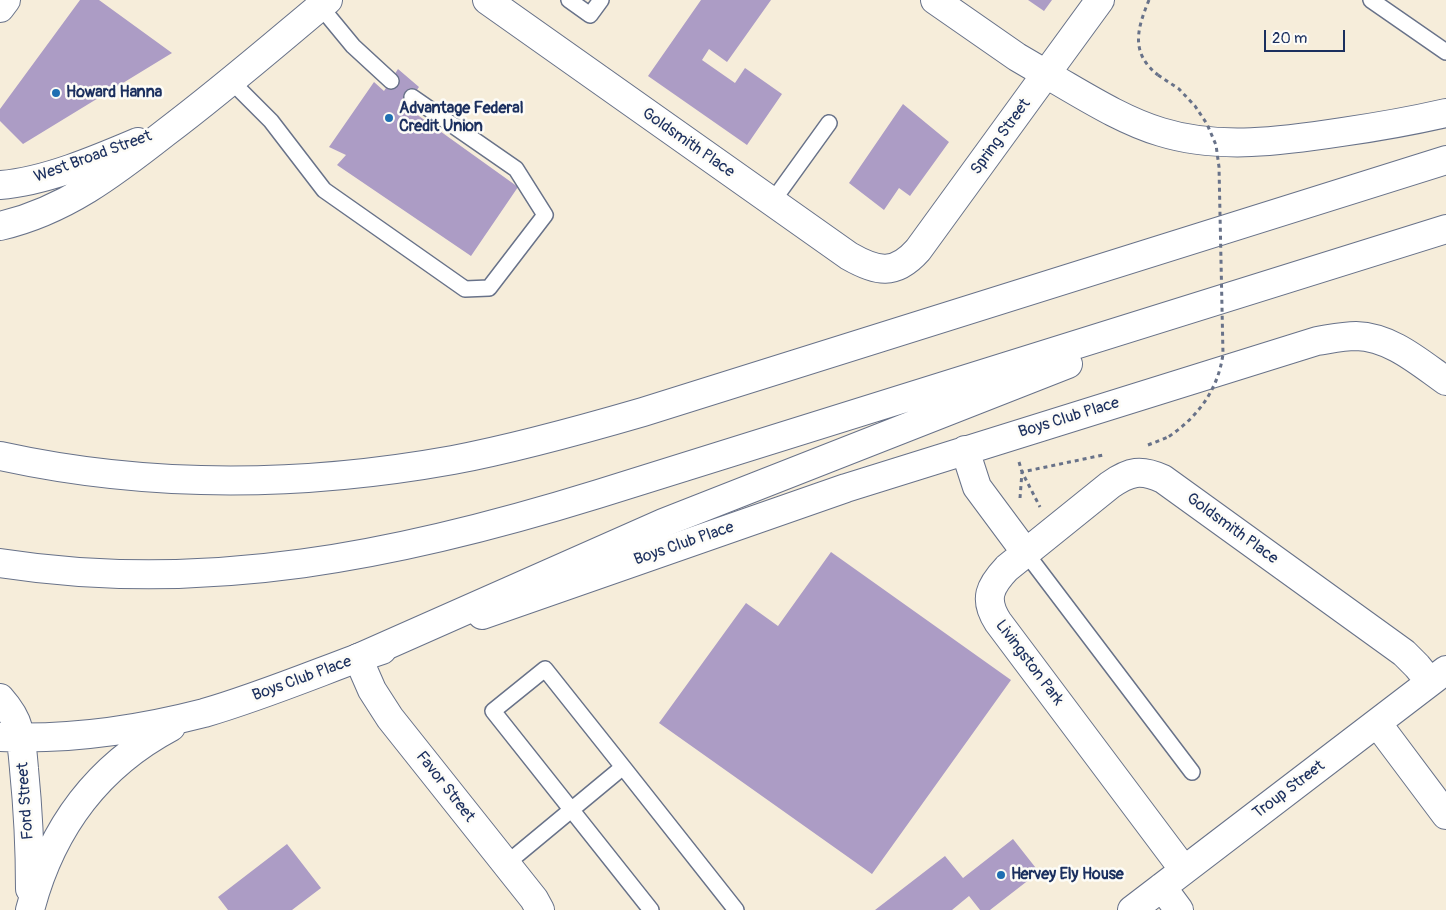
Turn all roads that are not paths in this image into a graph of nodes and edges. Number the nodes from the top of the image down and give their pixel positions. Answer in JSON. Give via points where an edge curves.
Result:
{"nodes":[{"id":1,"x":6,"y":0,"type":"edge"},
{"id":2,"x":487,"y":0,"type":"edge"},
{"id":3,"x":569,"y":0,"type":"edge"},
{"id":4,"x":601,"y":0,"type":"edge"},
{"id":5,"x":935,"y":0,"type":"edge"},
{"id":6,"x":1100,"y":0,"type":"edge"},
{"id":7,"x":1371,"y":0,"type":"edge"},
{"id":8,"x":324,"y":3,"type":"edge"},
{"id":9,"x":0,"y":8,"type":"edge"},
{"id":10,"x":1446,"y":52,"type":"edge"},
{"id":11,"x":1046,"y":74,"type":"junction"},
{"id":12,"x":391,"y":81,"type":"dead end"},
{"id":13,"x":231,"y":82,"type":"junction"},
{"id":14,"x":412,"y":96,"type":"dead end"},
{"id":15,"x":1446,"y":113,"type":"edge"},
{"id":16,"x":182,"y":120,"type":"junction"},
{"id":17,"x":829,"y":123,"type":"dead end"},
{"id":18,"x":1446,"y":160,"type":"edge"},
{"id":19,"x":0,"y":185,"type":"edge"},
{"id":20,"x":772,"y":202,"type":"junction"},
{"id":21,"x":0,"y":226,"type":"edge"},
{"id":22,"x":1446,"y":229,"type":"edge"},
{"id":23,"x":896,"y":268,"type":"joint"},
{"id":24,"x":1306,"y":271,"type":"junction"},
{"id":25,"x":1446,"y":381,"type":"edge"},
{"id":26,"x":965,"y":450,"type":"junction"},
{"id":27,"x":0,"y":456,"type":"edge"},
{"id":28,"x":1026,"y":553,"type":"junction"},
{"id":29,"x":0,"y":564,"type":"edge"},
{"id":30,"x":358,"y":658,"type":"junction"},
{"id":31,"x":1438,"y":676,"type":"edge"},
{"id":32,"x":0,"y":698,"type":"edge"},
{"id":33,"x":204,"y":712,"type":"junction"},
{"id":34,"x":1377,"y":723,"type":"junction"},
{"id":35,"x":10,"y":738,"type":"edge"},
{"id":36,"x":623,"y":767,"type":"junction"},
{"id":37,"x":1192,"y":772,"type":"dead end"},
{"id":38,"x":571,"y":810,"type":"junction"},
{"id":39,"x":1446,"y":815,"type":"edge"},
{"id":40,"x":506,"y":864,"type":"junction"},
{"id":41,"x":1184,"y":870,"type":"junction"},
{"id":42,"x":1162,"y":887,"type":"junction"},
{"id":43,"x":30,"y":910,"type":"edge"},
{"id":44,"x":540,"y":910,"type":"edge"},
{"id":45,"x":650,"y":910,"type":"edge"},
{"id":46,"x":736,"y":910,"type":"edge"},
{"id":47,"x":1132,"y":910,"type":"edge"},
{"id":48,"x":1180,"y":910,"type":"edge"}],
"edges":[{"from":1,"to":9,"type":"main road"},
{"from":2,"to":20,"type":"main road","name":"Goldsmith Place"},
{"from":3,"to":4,"type":"lane","via":[[590,15]]},
{"from":5,"to":11,"type":"main road"},
{"from":6,"to":11,"type":"main road","name":"Spring Street"},
{"from":7,"to":10,"type":"lane"},
{"from":8,"to":12,"type":"lane","via":[[353,46]]},
{"from":8,"to":13,"type":"main road","name":"West Broad Street"},
{"from":11,"to":15,"type":"main road","via":[[1146,127],[1207,141],[1300,138]]},
{"from":11,"to":23,"type":"main road","name":"Spring Street","via":[[918,250]]},
{"from":13,"to":14,"type":"lane","via":[[271,121],[324,190],[465,289],[488,288],[545,215],[516,169]]},
{"from":13,"to":16,"type":"main road","name":"West Broad Street"},
{"from":16,"to":19,"type":"main road","name":"West Broad Street","via":[[99,158],[48,175]]},
{"from":16,"to":21,"type":"main road","name":"West Broad Street","via":[[95,186],[53,208]]},
{"from":17,"to":20,"type":"lane"},
{"from":18,"to":27,"type":"main road","via":[[652,409],[550,438],[456,459],[358,474],[290,480],[216,481],[118,475]]},
{"from":20,"to":23,"type":"main road","name":"Goldsmith Place","via":[[857,261],[875,268]]},
{"from":22,"to":24,"type":"main road"},
{"from":24,"to":29,"type":"main road","via":[[458,535],[312,563],[214,573],[64,572]]},
{"from":24,"to":30,"type":"main road","via":[[699,508]]},
{"from":25,"to":26,"type":"main road","name":"Boys Club Place","via":[[1397,348],[1367,337],[1343,337],[1317,341]]},
{"from":26,"to":28,"type":"main road","via":[[977,487]]},
{"from":26,"to":30,"type":"main road","name":"Boys Club Place"},
{"from":28,"to":31,"type":"main road","name":"Goldsmith Place","via":[[1120,478],[1136,472],[1155,476],[1404,653],[1417,666]]},
{"from":28,"to":37,"type":"lane"},
{"from":28,"to":41,"type":"main road","name":"Livingston Park","via":[[995,582],[989,598],[993,614]]},
{"from":30,"to":33,"type":"main road","name":"Boys Club Place","via":[[249,699]]},
{"from":30,"to":40,"type":"main road","name":"Favor Street","via":[[380,704]]},
{"from":31,"to":34,"type":"main road","name":"Troup Street"},
{"from":32,"to":35,"type":"main road","name":"Ford Street","via":[[14,717]]},
{"from":33,"to":35,"type":"main road","name":"Boys Club Place","via":[[106,732]]},
{"from":33,"to":43,"type":"main road","via":[[150,738],[110,769],[89,791],[70,815],[43,868]]},
{"from":34,"to":39,"type":"main road"},
{"from":34,"to":41,"type":"main road","name":"Troup Street"},
{"from":35,"to":43,"type":"main road","name":"Ford Street","via":[[27,799]]},
{"from":36,"to":38,"type":"lane"},
{"from":36,"to":38,"type":"lane","via":[[546,669],[493,711]]},
{"from":36,"to":46,"type":"lane"},
{"from":38,"to":40,"type":"lane"},
{"from":38,"to":45,"type":"lane"},
{"from":40,"to":44,"type":"main road","name":"Favor Street"},
{"from":41,"to":42,"type":"main road","name":"Troup Street"},
{"from":42,"to":47,"type":"main road","name":"Troup Street"},
{"from":42,"to":48,"type":"main road"}]}
